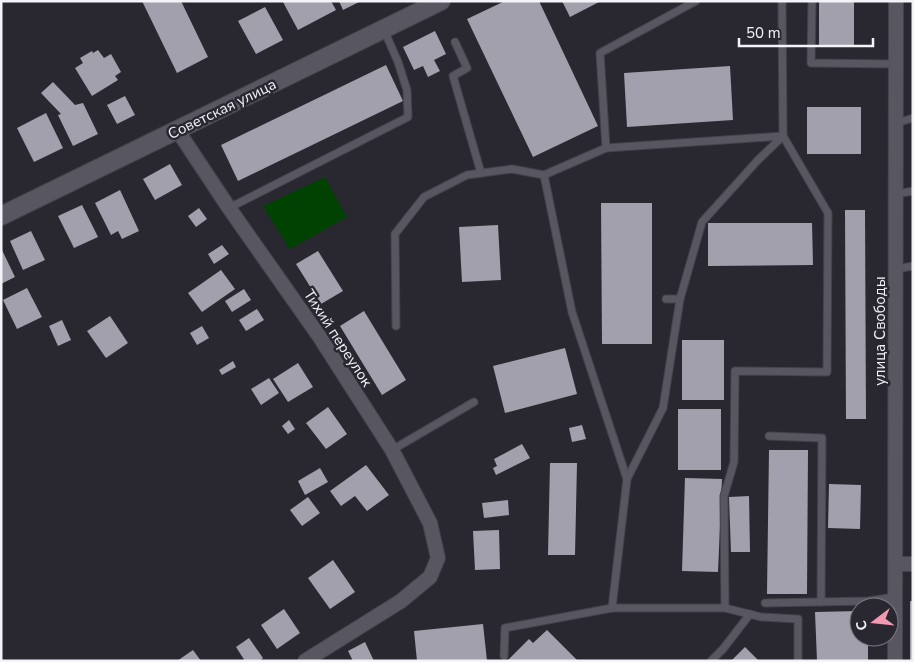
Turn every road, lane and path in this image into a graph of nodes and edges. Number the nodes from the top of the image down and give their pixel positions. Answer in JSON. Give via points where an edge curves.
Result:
{"nodes":[{"id":1,"x":696,"y":1,"type":"edge"},
{"id":2,"x":782,"y":1,"type":"edge"},
{"id":3,"x":812,"y":1,"type":"edge"},
{"id":4,"x":896,"y":1,"type":"edge"},
{"id":5,"x":433,"y":3,"type":"edge"},
{"id":6,"x":384,"y":30,"type":"junction"},
{"id":7,"x":455,"y":42,"type":"dead end"},
{"id":8,"x":896,"y":64,"type":"junction"},
{"id":9,"x":913,"y":118,"type":"edge"},
{"id":10,"x":896,"y":123,"type":"junction"},
{"id":11,"x":178,"y":130,"type":"junction"},
{"id":12,"x":783,"y":136,"type":"junction"},
{"id":13,"x":606,"y":148,"type":"junction"},
{"id":14,"x":481,"y":173,"type":"junction"},
{"id":15,"x":544,"y":175,"type":"junction"},
{"id":16,"x":913,"y":191,"type":"edge"},
{"id":17,"x":896,"y":194,"type":"junction"},
{"id":18,"x":229,"y":208,"type":"junction"},
{"id":19,"x":1,"y":216,"type":"edge"},
{"id":20,"x":913,"y":266,"type":"edge"},
{"id":21,"x":896,"y":269,"type":"junction"},
{"id":22,"x":666,"y":299,"type":"dead end"},
{"id":23,"x":680,"y":299,"type":"junction"},
{"id":24,"x":396,"y":326,"type":"dead end"},
{"id":25,"x":474,"y":402,"type":"dead end"},
{"id":26,"x":769,"y":436,"type":"dead end"},
{"id":27,"x":392,"y":450,"type":"junction"},
{"id":28,"x":628,"y":479,"type":"junction"},
{"id":29,"x":896,"y":564,"type":"junction"},
{"id":30,"x":913,"y":564,"type":"edge"},
{"id":31,"x":896,"y":597,"type":"edge"},
{"id":32,"x":849,"y":601,"type":"edge"},
{"id":33,"x":821,"y":602,"type":"junction"},
{"id":34,"x":765,"y":603,"type":"dead end"},
{"id":35,"x":612,"y":608,"type":"junction"},
{"id":36,"x":724,"y":608,"type":"junction"},
{"id":37,"x":750,"y":614,"type":"junction"},
{"id":38,"x":895,"y":647,"type":"edge"},
{"id":39,"x":504,"y":656,"type":"dead end"},
{"id":40,"x":305,"y":661,"type":"edge"},
{"id":41,"x":711,"y":661,"type":"edge"},
{"id":42,"x":798,"y":661,"type":"edge"},
{"id":43,"x":895,"y":661,"type":"edge"}],
"edges":[{"from":1,"to":13,"type":"lane","via":[[600,53]]},
{"from":2,"to":12,"type":"lane"},
{"from":3,"to":8,"type":"lane","via":[[811,63]]},
{"from":4,"to":8,"type":"street","name":"улица Свободы"},
{"from":5,"to":6,"type":"street","name":"Советская улица"},
{"from":6,"to":11,"type":"street","name":"Советская улица"},
{"from":6,"to":18,"type":"lane","via":[[407,90],[408,117]]},
{"from":7,"to":14,"type":"lane","via":[[467,68],[453,76]]},
{"from":8,"to":10,"type":"street","name":"улица Свободы"},
{"from":9,"to":10,"type":"lane"},
{"from":10,"to":17,"type":"street","name":"улица Свободы"},
{"from":11,"to":18,"type":"street","name":"Тихий переулок"},
{"from":11,"to":19,"type":"street","name":"Советская улица"},
{"from":12,"to":13,"type":"lane"},
{"from":12,"to":23,"type":"lane","via":[[702,222]]},
{"from":12,"to":36,"type":"lane","via":[[828,213],[827,372],[735,371],[734,462],[724,496]]},
{"from":13,"to":15,"type":"lane"},
{"from":14,"to":15,"type":"lane","via":[[512,169]]},
{"from":14,"to":24,"type":"lane","via":[[468,175],[424,196],[395,234]]},
{"from":15,"to":28,"type":"lane","via":[[572,312]]},
{"from":16,"to":17,"type":"lane"},
{"from":17,"to":21,"type":"street","name":"улица Свободы"},
{"from":18,"to":27,"type":"street","name":"Тихий переулок","via":[[319,336]]},
{"from":20,"to":21,"type":"lane"},
{"from":21,"to":29,"type":"street","name":"улица Свободы"},
{"from":22,"to":23,"type":"lane"},
{"from":23,"to":28,"type":"lane","via":[[662,408]]},
{"from":25,"to":27,"type":"lane"},
{"from":26,"to":33,"type":"lane","via":[[822,438]]},
{"from":27,"to":40,"type":"street","name":"Тихий переулок","via":[[430,523],[438,558],[430,577],[401,601]]},
{"from":28,"to":35,"type":"lane"},
{"from":29,"to":30,"type":"street"},
{"from":29,"to":31,"type":"street","name":"улица Свободы"},
{"from":32,"to":33,"type":"lane"},
{"from":33,"to":34,"type":"lane"},
{"from":35,"to":36,"type":"lane"},
{"from":35,"to":39,"type":"lane","via":[[505,628]]},
{"from":36,"to":37,"type":"lane"},
{"from":37,"to":41,"type":"lane"},
{"from":37,"to":42,"type":"lane","via":[[798,619]]},
{"from":38,"to":43,"type":"street","name":"улица Свободы"}]}
